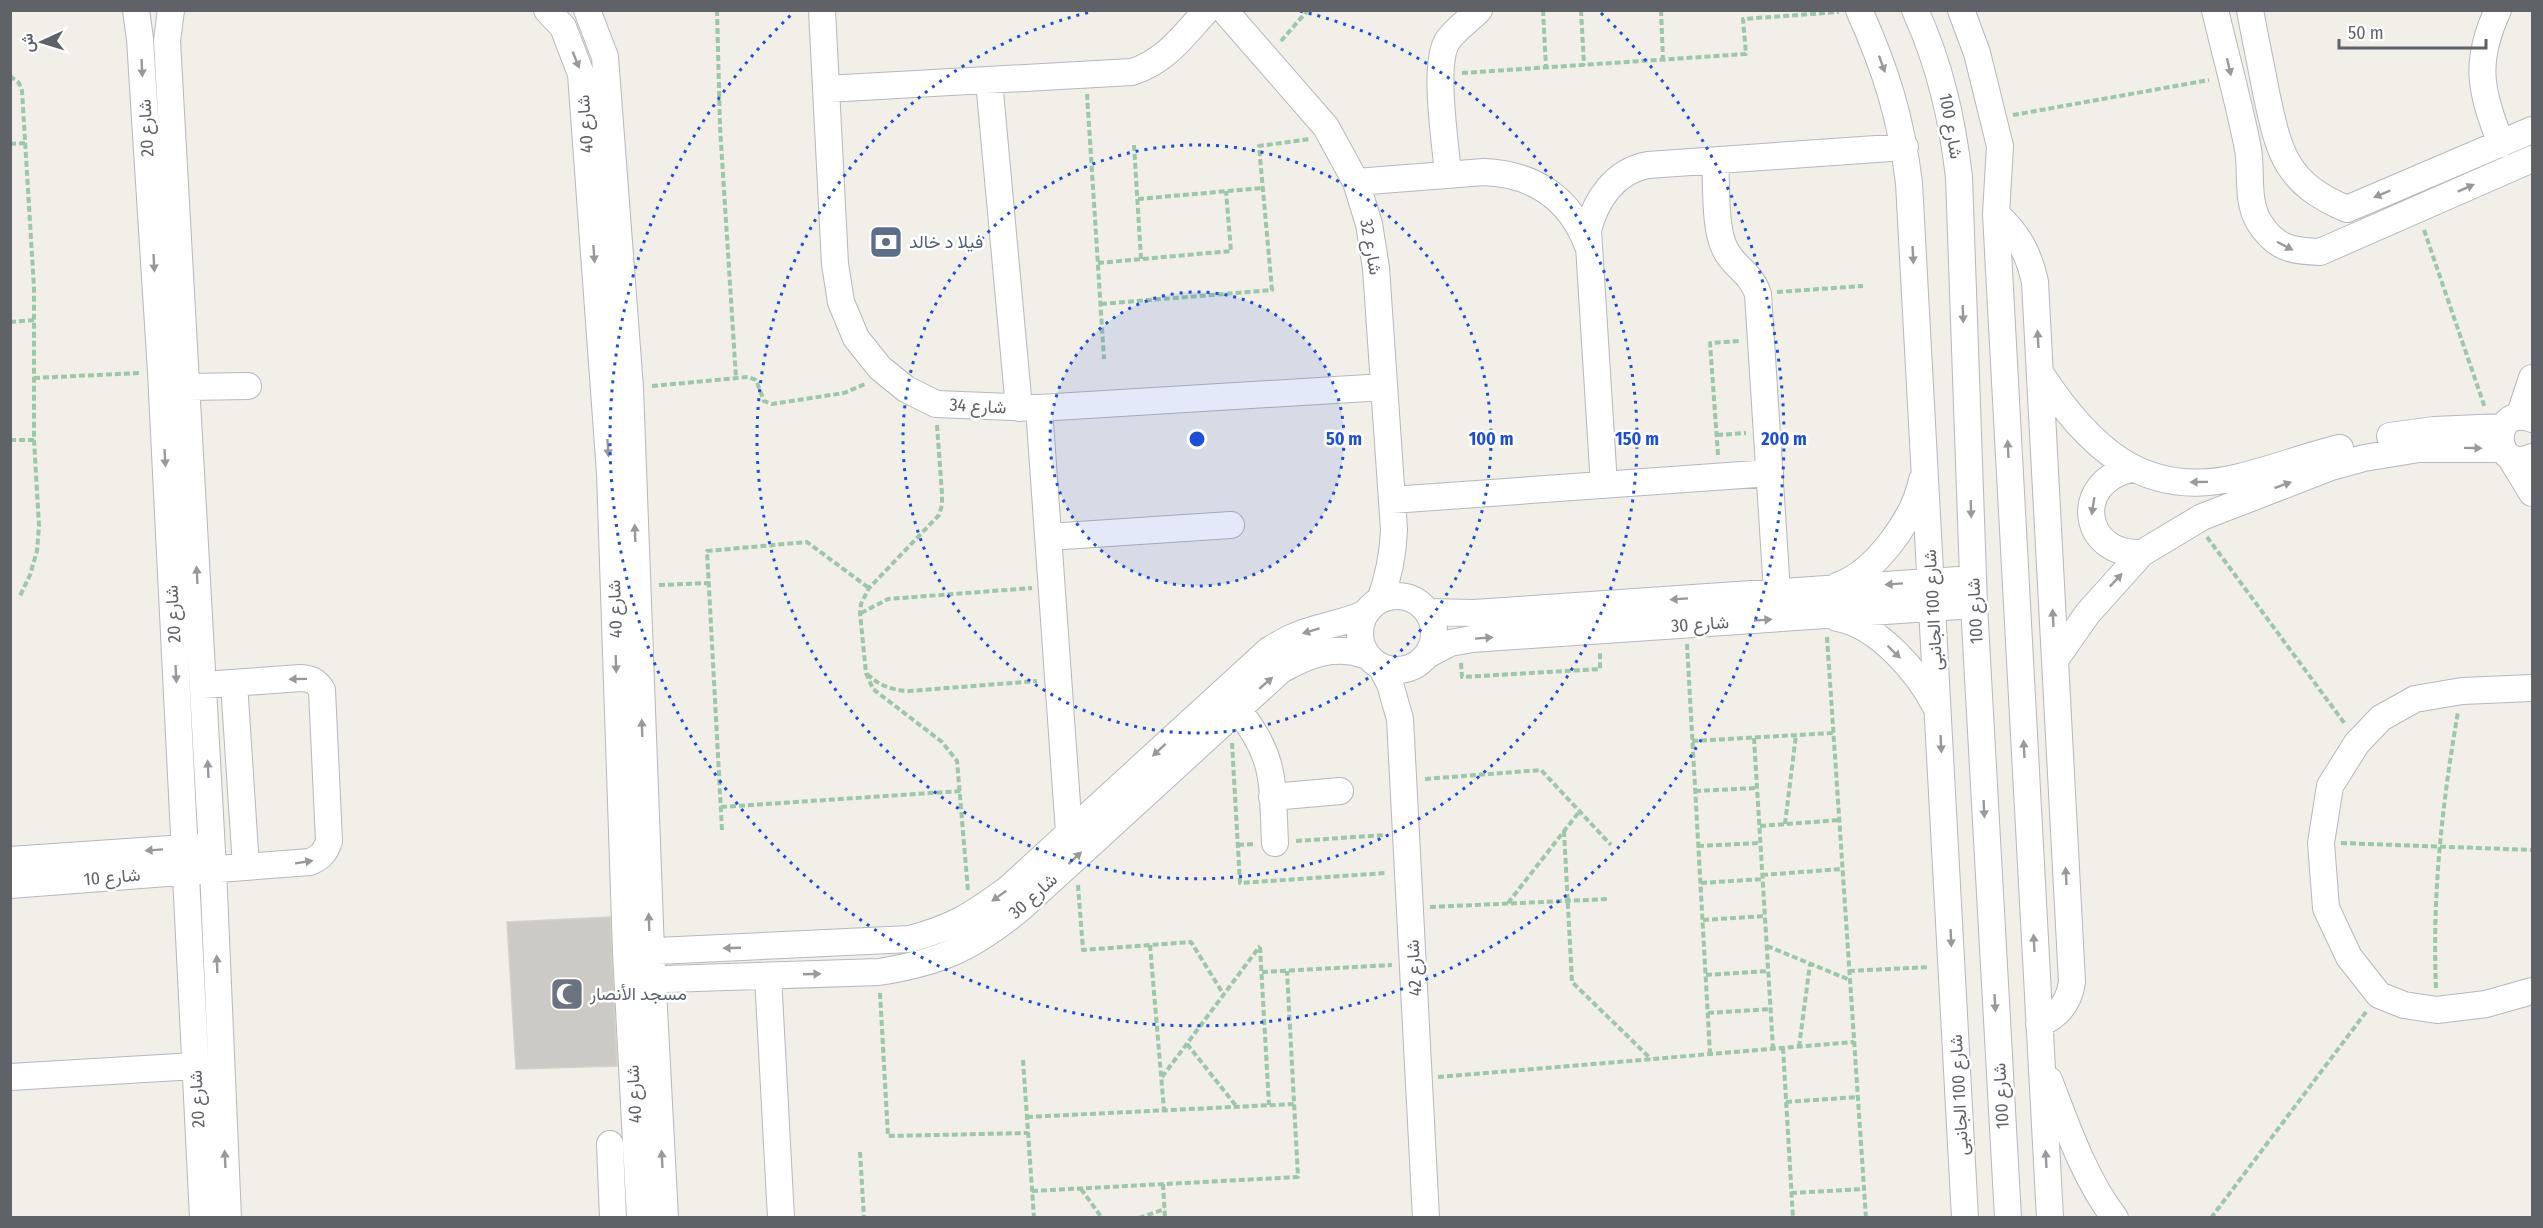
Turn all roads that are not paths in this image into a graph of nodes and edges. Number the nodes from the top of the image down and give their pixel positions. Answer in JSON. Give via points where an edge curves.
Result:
{"nodes":[{"id":1,"x":136,"y":10,"type":"edge"},
{"id":2,"x":171,"y":10,"type":"edge"},
{"id":3,"x":547,"y":10,"type":"edge"},
{"id":4,"x":822,"y":10,"type":"edge"},
{"id":5,"x":1207,"y":10,"type":"edge"},
{"id":6,"x":1224,"y":10,"type":"edge"},
{"id":7,"x":1479,"y":10,"type":"edge"},
{"id":8,"x":1915,"y":10,"type":"edge"},
{"id":9,"x":1961,"y":10,"type":"edge"},
{"id":10,"x":2215,"y":10,"type":"edge"},
{"id":11,"x":2250,"y":10,"type":"edge"},
{"id":12,"x":2498,"y":10,"type":"edge"},
{"id":13,"x":1852,"y":11,"type":"edge"},
{"id":14,"x":591,"y":12,"type":"edge"},
{"id":15,"x":989,"y":81,"type":"junction"},
{"id":16,"x":826,"y":89,"type":"junction"},
{"id":17,"x":2532,"y":130,"type":"edge"},
{"id":18,"x":2277,"y":143,"type":"junction"},
{"id":19,"x":2501,"y":144,"type":"junction"},
{"id":20,"x":1905,"y":147,"type":"junction"},
{"id":21,"x":2248,"y":150,"type":"junction"},
{"id":22,"x":2532,"y":159,"type":"edge"},
{"id":23,"x":1715,"y":161,"type":"junction"},
{"id":24,"x":2000,"y":172,"type":"junction"},
{"id":25,"x":1448,"y":175,"type":"junction"},
{"id":26,"x":1959,"y":177,"type":"junction"},
{"id":27,"x":1356,"y":182,"type":"junction"},
{"id":28,"x":2347,"y":209,"type":"junction"},
{"id":29,"x":1996,"y":214,"type":"junction"},
{"id":30,"x":2359,"y":235,"type":"junction"},
{"id":31,"x":1588,"y":246,"type":"junction"},
{"id":32,"x":2040,"y":373,"type":"junction"},
{"id":33,"x":2532,"y":378,"type":"edge"},
{"id":34,"x":248,"y":386,"type":"dead end"},
{"id":35,"x":187,"y":387,"type":"junction"},
{"id":36,"x":1384,"y":387,"type":"junction"},
{"id":37,"x":1029,"y":408,"type":"junction"},
{"id":38,"x":2513,"y":436,"type":"edge"},
{"id":39,"x":2328,"y":459,"type":"junction"},
{"id":40,"x":1925,"y":465,"type":"junction"},
{"id":41,"x":2131,"y":469,"type":"junction"},
{"id":42,"x":1770,"y":472,"type":"junction"},
{"id":43,"x":1604,"y":485,"type":"junction"},
{"id":44,"x":2532,"y":493,"type":"edge"},
{"id":45,"x":1392,"y":500,"type":"junction"},
{"id":46,"x":1231,"y":525,"type":"dead end"},
{"id":47,"x":1394,"y":530,"type":"junction"},
{"id":48,"x":1048,"y":537,"type":"junction"},
{"id":49,"x":2142,"y":553,"type":"junction"},
{"id":50,"x":1973,"y":579,"type":"junction"},
{"id":51,"x":1932,"y":582,"type":"junction"},
{"id":52,"x":1832,"y":588,"type":"junction"},
{"id":53,"x":1777,"y":592,"type":"junction"},
{"id":54,"x":1974,"y":605,"type":"junction"},
{"id":55,"x":1373,"y":606,"type":"junction"},
{"id":56,"x":1425,"y":608,"type":"junction"},
{"id":57,"x":1933,"y":608,"type":"junction"},
{"id":58,"x":1825,"y":616,"type":"junction"},
{"id":59,"x":1422,"y":660,"type":"junction"},
{"id":60,"x":2055,"y":660,"type":"junction"},
{"id":61,"x":1374,"y":661,"type":"junction"},
{"id":62,"x":234,"y":683,"type":"junction"},
{"id":63,"x":203,"y":685,"type":"junction"},
{"id":64,"x":2532,"y":688,"type":"edge"},
{"id":65,"x":1237,"y":709,"type":"junction"},
{"id":66,"x":1939,"y":712,"type":"junction"},
{"id":67,"x":1400,"y":720,"type":"junction"},
{"id":68,"x":1341,"y":791,"type":"dead end"},
{"id":69,"x":1272,"y":797,"type":"junction"},
{"id":70,"x":1069,"y":832,"type":"junction"},
{"id":71,"x":1275,"y":843,"type":"road end"},
{"id":72,"x":213,"y":857,"type":"junction"},
{"id":73,"x":185,"y":859,"type":"junction"},
{"id":74,"x":10,"y":860,"type":"edge"},
{"id":75,"x":246,"y":867,"type":"junction"},
{"id":76,"x":10,"y":885,"type":"edge"},
{"id":77,"x":702,"y":949,"type":"junction"},
{"id":78,"x":638,"y":951,"type":"junction"},
{"id":79,"x":768,"y":976,"type":"junction"},
{"id":80,"x":703,"y":978,"type":"junction"},
{"id":81,"x":640,"y":980,"type":"junction"},
{"id":82,"x":2532,"y":992,"type":"edge"},
{"id":83,"x":2039,"y":1024,"type":"junction"},
{"id":84,"x":2041,"y":1057,"type":"junction"},
{"id":85,"x":204,"y":1075,"type":"junction"},
{"id":86,"x":10,"y":1077,"type":"edge"},
{"id":87,"x":610,"y":1144,"type":"dead end"},
{"id":88,"x":638,"y":1179,"type":"junction"},
{"id":89,"x":611,"y":1182,"type":"junction"},
{"id":90,"x":202,"y":1218,"type":"edge"},
{"id":91,"x":228,"y":1218,"type":"edge"},
{"id":92,"x":613,"y":1218,"type":"edge"},
{"id":93,"x":640,"y":1218,"type":"edge"},
{"id":94,"x":665,"y":1218,"type":"edge"},
{"id":95,"x":781,"y":1218,"type":"edge"},
{"id":96,"x":1426,"y":1218,"type":"edge"},
{"id":97,"x":1965,"y":1218,"type":"edge"},
{"id":98,"x":2008,"y":1218,"type":"edge"},
{"id":99,"x":2050,"y":1218,"type":"edge"},
{"id":100,"x":2115,"y":1218,"type":"edge"}],
"edges":[{"from":1,"to":73,"type":"street","name":"شارع 20","one_way":true,"via":[[161,372]]},
{"from":2,"to":35,"type":"street","name":"شارع 20","via":[[167,41]]},
{"from":3,"to":78,"type":"street","name":"شارع 40","one_way":true,"via":[[563,27],[581,74],[610,473]]},
{"from":4,"to":16,"type":"street","name":"شارع 34"},
{"from":5,"to":15,"type":"street","via":[[1163,58],[1149,67],[1132,72]]},
{"from":6,"to":27,"type":"street","name":"شارع 32","via":[[1326,127]]},
{"from":7,"to":25,"type":"street","via":[[1448,40],[1441,57]]},
{"from":8,"to":26,"type":"street","name":"شارع 100","via":[[1947,96]]},
{"from":9,"to":24,"type":"street","via":[[1994,118]]},
{"from":10,"to":21,"type":"street","one_way":true},
{"from":11,"to":18,"type":"street"},
{"from":12,"to":19,"type":"street","via":[[2486,40],[2481,70],[2485,102]]},
{"from":13,"to":20,"type":"street","name":"شارع 100 الجانبى","one_way":true,"via":[[1880,57]]},
{"from":78,"to":14,"type":"street","name":"شارع 40","one_way":true,"via":[[637,586],[630,388],[605,57]]},
{"from":15,"to":16,"type":"street"},
{"from":15,"to":37,"type":"street"},
{"from":16,"to":37,"type":"street","name":"شارع 34","via":[[836,264],[841,302],[856,338],[880,368],[906,389],[936,404]]},
{"from":17,"to":19,"type":"street"},
{"from":18,"to":21,"type":"street"},
{"from":18,"to":28,"type":"street","via":[[2304,185],[2324,200]]},
{"from":19,"to":28,"type":"street","one_way":true},
{"from":20,"to":23,"type":"street"},
{"from":20,"to":40,"type":"street","name":"شارع 100 الجانبى","one_way":true},
{"from":21,"to":30,"type":"street","one_way":true,"via":[[2257,220],[2273,240],[2294,251],[2320,252]]},
{"from":30,"to":22,"type":"street","one_way":true},
{"from":23,"to":31,"type":"street","via":[[1648,165],[1622,174],[1592,214]]},
{"from":23,"to":42,"type":"street","via":[[1720,236],[1731,259],[1746,272],[1758,294]]},
{"from":24,"to":26,"type":"street"},
{"from":24,"to":29,"type":"street"},
{"from":25,"to":27,"type":"street"},
{"from":25,"to":31,"type":"street","via":[[1505,173],[1525,178],[1564,206]]},
{"from":26,"to":50,"type":"street","name":"شارع 100","one_way":true},
{"from":27,"to":36,"type":"street","name":"شارع 32","via":[[1369,224],[1376,268]]},
{"from":28,"to":30,"type":"street"},
{"from":32,"to":29,"type":"street","one_way":true,"via":[[2032,266],[2016,235]]},
{"from":83,"to":29,"type":"street","one_way":true},
{"from":31,"to":43,"type":"street"},
{"from":32,"to":41,"type":"street","via":[[2091,437]]},
{"from":60,"to":32,"type":"street","one_way":true},
{"from":33,"to":38,"type":"street"},
{"from":34,"to":35,"type":"street"},
{"from":63,"to":35,"type":"street","name":"شارع 20","one_way":true},
{"from":36,"to":37,"type":"street","name":"شارع 34"},
{"from":36,"to":45,"type":"street","name":"شارع 32"},
{"from":37,"to":48,"type":"street"},
{"from":38,"to":39,"type":"street","via":[[2364,458]]},
{"from":38,"to":44,"type":"street"},
{"from":39,"to":41,"type":"street","one_way":true,"via":[[2212,482],[2172,480]]},
{"from":49,"to":39,"type":"street","one_way":true,"via":[[2182,527]]},
{"from":40,"to":51,"type":"street","name":"شارع 100 الجانبى"},
{"from":40,"to":52,"type":"street","via":[[1921,487],[1901,528],[1861,574]]},
{"from":41,"to":49,"type":"street","one_way":true,"via":[[2111,476],[2096,490],[2091,517],[2103,542],[2115,550]]},
{"from":42,"to":43,"type":"street"},
{"from":42,"to":53,"type":"street"},
{"from":43,"to":45,"type":"street"},
{"from":45,"to":47,"type":"street","name":"شارع 32"},
{"from":46,"to":48,"type":"street"},
{"from":47,"to":55,"type":"street","name":"شارع 32","via":[[1389,577]]},
{"from":47,"to":56,"type":"street","name":"شارع 32","via":[[1401,557]]},
{"from":48,"to":70,"type":"street"},
{"from":60,"to":49,"type":"street","one_way":true,"via":[[2088,613]]},
{"from":50,"to":51,"type":"street","name":"شارع 30"},
{"from":50,"to":54,"type":"street","name":"شارع 100"},
{"from":51,"to":52,"type":"street","name":"شارع 30","one_way":true},
{"from":51,"to":57,"type":"street","name":"شارع 100 الجانبى"},
{"from":52,"to":53,"type":"street","name":"شارع 30"},
{"from":53,"to":56,"type":"street","name":"شارع 30","one_way":true,"via":[[1474,613]]},
{"from":54,"to":57,"type":"street","name":"شارع 30"},
{"from":54,"to":98,"type":"street","name":"شارع 100","one_way":true},
{"from":55,"to":56,"type":"street","via":[[1404,596]]},
{"from":55,"to":61,"type":"street","via":[[1360,634]]},
{"from":55,"to":70,"type":"street","name":"شارع 30","one_way":true,"via":[[1346,622],[1312,629],[1269,650]]},
{"from":56,"to":59,"type":"street","via":[[1435,639]]},
{"from":57,"to":58,"type":"street","name":"شارع 30"},
{"from":57,"to":66,"type":"street","name":"شارع 100 الجانبى"},
{"from":59,"to":58,"type":"street","name":"شارع 30","one_way":true,"via":[[1460,641]]},
{"from":58,"to":66,"type":"street","one_way":true,"via":[[1862,626],[1879,638],[1917,676]]},
{"from":59,"to":61,"type":"street","via":[[1398,671]]},
{"from":59,"to":67,"type":"street","name":"شارع 42","via":[[1403,701]]},
{"from":83,"to":60,"type":"street","one_way":true,"via":[[2058,1012],[2072,982]]},
{"from":65,"to":61,"type":"street","name":"شارع 30","one_way":true,"via":[[1281,670],[1318,652],[1338,650]]},
{"from":61,"to":67,"type":"street","name":"شارع 42","via":[[1393,692]]},
{"from":62,"to":63,"type":"street"},
{"from":62,"to":75,"type":"street"},
{"from":75,"to":62,"type":"street","name":"شارع 10","one_way":true,"via":[[310,862],[326,850],[329,841],[322,690],[310,679]]},
{"from":72,"to":63,"type":"street","name":"شارع 20","one_way":true},
{"from":64,"to":82,"type":"street","via":[[2462,691],[2415,699],[2381,718],[2357,743],[2330,786],[2321,843],[2326,908],[2349,957],[2379,995],[2404,1005],[2437,1010],[2486,1004]]},
{"from":65,"to":69,"type":"street","via":[[1254,729],[1266,753]]},
{"from":79,"to":65,"type":"street","name":"شارع 30","one_way":true,"via":[[879,972],[918,966],[956,953],[991,933]]},
{"from":66,"to":97,"type":"street","name":"شارع 100 الجانبى","one_way":true},
{"from":67,"to":96,"type":"street","name":"شارع 42"},
{"from":68,"to":69,"type":"street"},
{"from":69,"to":71,"type":"street"},
{"from":70,"to":77,"type":"street","name":"شارع 30","one_way":true,"via":[[1008,890],[970,917],[941,931],[910,939]]},
{"from":72,"to":73,"type":"street","name":"شارع 10"},
{"from":72,"to":75,"type":"street","name":"شارع 10"},
{"from":85,"to":72,"type":"street","name":"شارع 20","one_way":true},
{"from":73,"to":74,"type":"street","name":"شارع 10","one_way":true},
{"from":73,"to":76,"type":"street","name":"شارع 10"},
{"from":73,"to":85,"type":"street","name":"شارع 20"},
{"from":77,"to":78,"type":"street","name":"شارع 30"},
{"from":77,"to":80,"type":"street","via":[[695,964]]},
{"from":78,"to":81,"type":"street","name":"شارع 40"},
{"from":79,"to":80,"type":"street","name":"شارع 30"},
{"from":79,"to":95,"type":"street"},
{"from":80,"to":81,"type":"street","name":"شارع 30"},
{"from":81,"to":88,"type":"street","name":"شارع 40"},
{"from":94,"to":81,"type":"street","name":"شارع 40","one_way":true},
{"from":83,"to":84,"type":"street"},
{"from":99,"to":84,"type":"street","one_way":true},
{"from":84,"to":100,"type":"street","via":[[2072,1139]]},
{"from":85,"to":86,"type":"street"},
{"from":85,"to":90,"type":"street","name":"شارع 20"},
{"from":91,"to":85,"type":"street","name":"شارع 20","one_way":true},
{"from":87,"to":89,"type":"street"},
{"from":88,"to":89,"type":"street"},
{"from":88,"to":93,"type":"street","name":"شارع 40"},
{"from":89,"to":92,"type":"street"}]}
